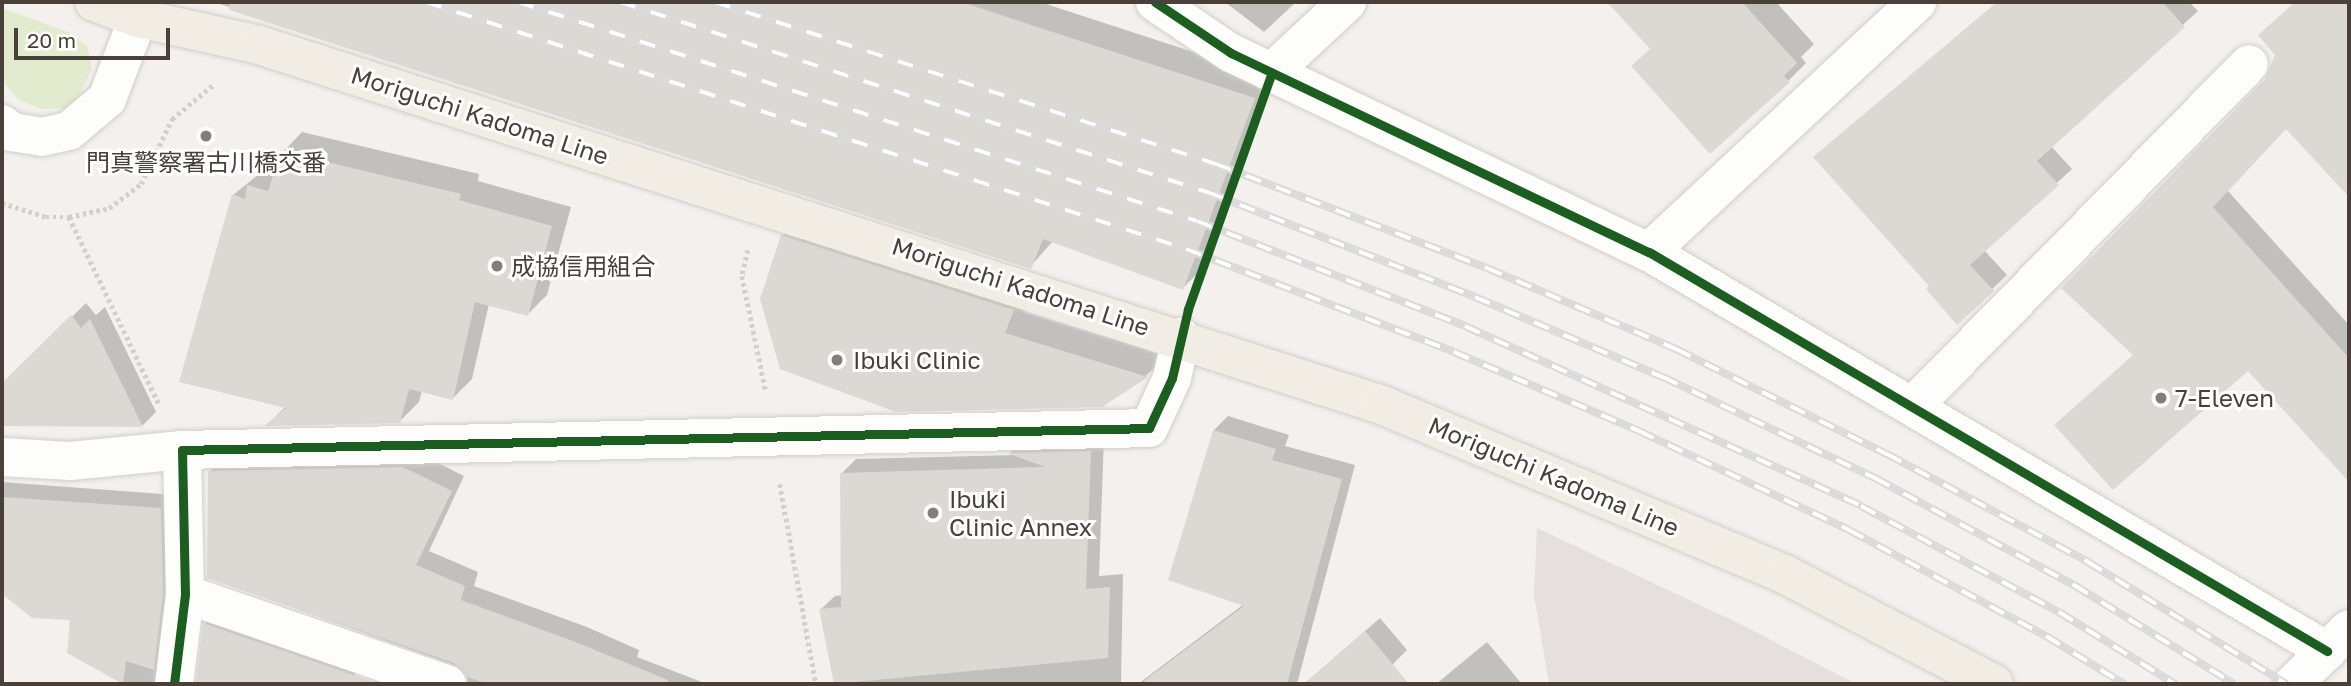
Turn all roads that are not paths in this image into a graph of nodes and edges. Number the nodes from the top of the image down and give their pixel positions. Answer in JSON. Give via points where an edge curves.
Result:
{"nodes":[{"id":1,"x":94,"y":2,"type":"edge"},
{"id":2,"x":1155,"y":2,"type":"edge"},
{"id":3,"x":1347,"y":2,"type":"edge"},
{"id":4,"x":1917,"y":2,"type":"edge"},
{"id":5,"x":138,"y":18,"type":"junction"},
{"id":6,"x":2249,"y":64,"type":"dead end"},
{"id":7,"x":1272,"y":72,"type":"junction"},
{"id":8,"x":2,"y":124,"type":"edge"},
{"id":9,"x":1649,"y":252,"type":"junction"},
{"id":10,"x":1181,"y":337,"type":"junction"},
{"id":11,"x":1913,"y":406,"type":"junction"},
{"id":12,"x":181,"y":450,"type":"junction"},
{"id":13,"x":2,"y":457,"type":"edge"},
{"id":14,"x":185,"y":594,"type":"junction"},
{"id":15,"x":2338,"y":640,"type":"edge"},
{"id":16,"x":174,"y":684,"type":"edge"},
{"id":17,"x":447,"y":684,"type":"edge"},
{"id":18,"x":1994,"y":684,"type":"edge"},
{"id":19,"x":2293,"y":684,"type":"edge"}],
"edges":[{"from":1,"to":5,"type":"main road","name":"Moriguchi Kadoma Line"},
{"from":2,"to":7,"type":"street","via":[[1231,53]]},
{"from":3,"to":7,"type":"street"},
{"from":4,"to":9,"type":"street"},
{"from":5,"to":8,"type":"street","via":[[107,99],[69,131],[42,137],[12,132]]},
{"from":5,"to":10,"type":"main road","name":"Moriguchi Kadoma Line","via":[[272,49]]},
{"from":6,"to":11,"type":"street"},
{"from":7,"to":9,"type":"street"},
{"from":9,"to":11,"type":"street"},
{"from":10,"to":12,"type":"street","via":[[1172,377],[1149,428]]},
{"from":10,"to":18,"type":"main road","name":"Moriguchi Kadoma Line","via":[[1382,405],[1600,494],[1784,574]]},
{"from":11,"to":15,"type":"street"},
{"from":12,"to":13,"type":"street","via":[[70,461]]},
{"from":12,"to":14,"type":"street"},
{"from":14,"to":16,"type":"street"},
{"from":14,"to":17,"type":"street"},
{"from":15,"to":19,"type":"street"}]}
